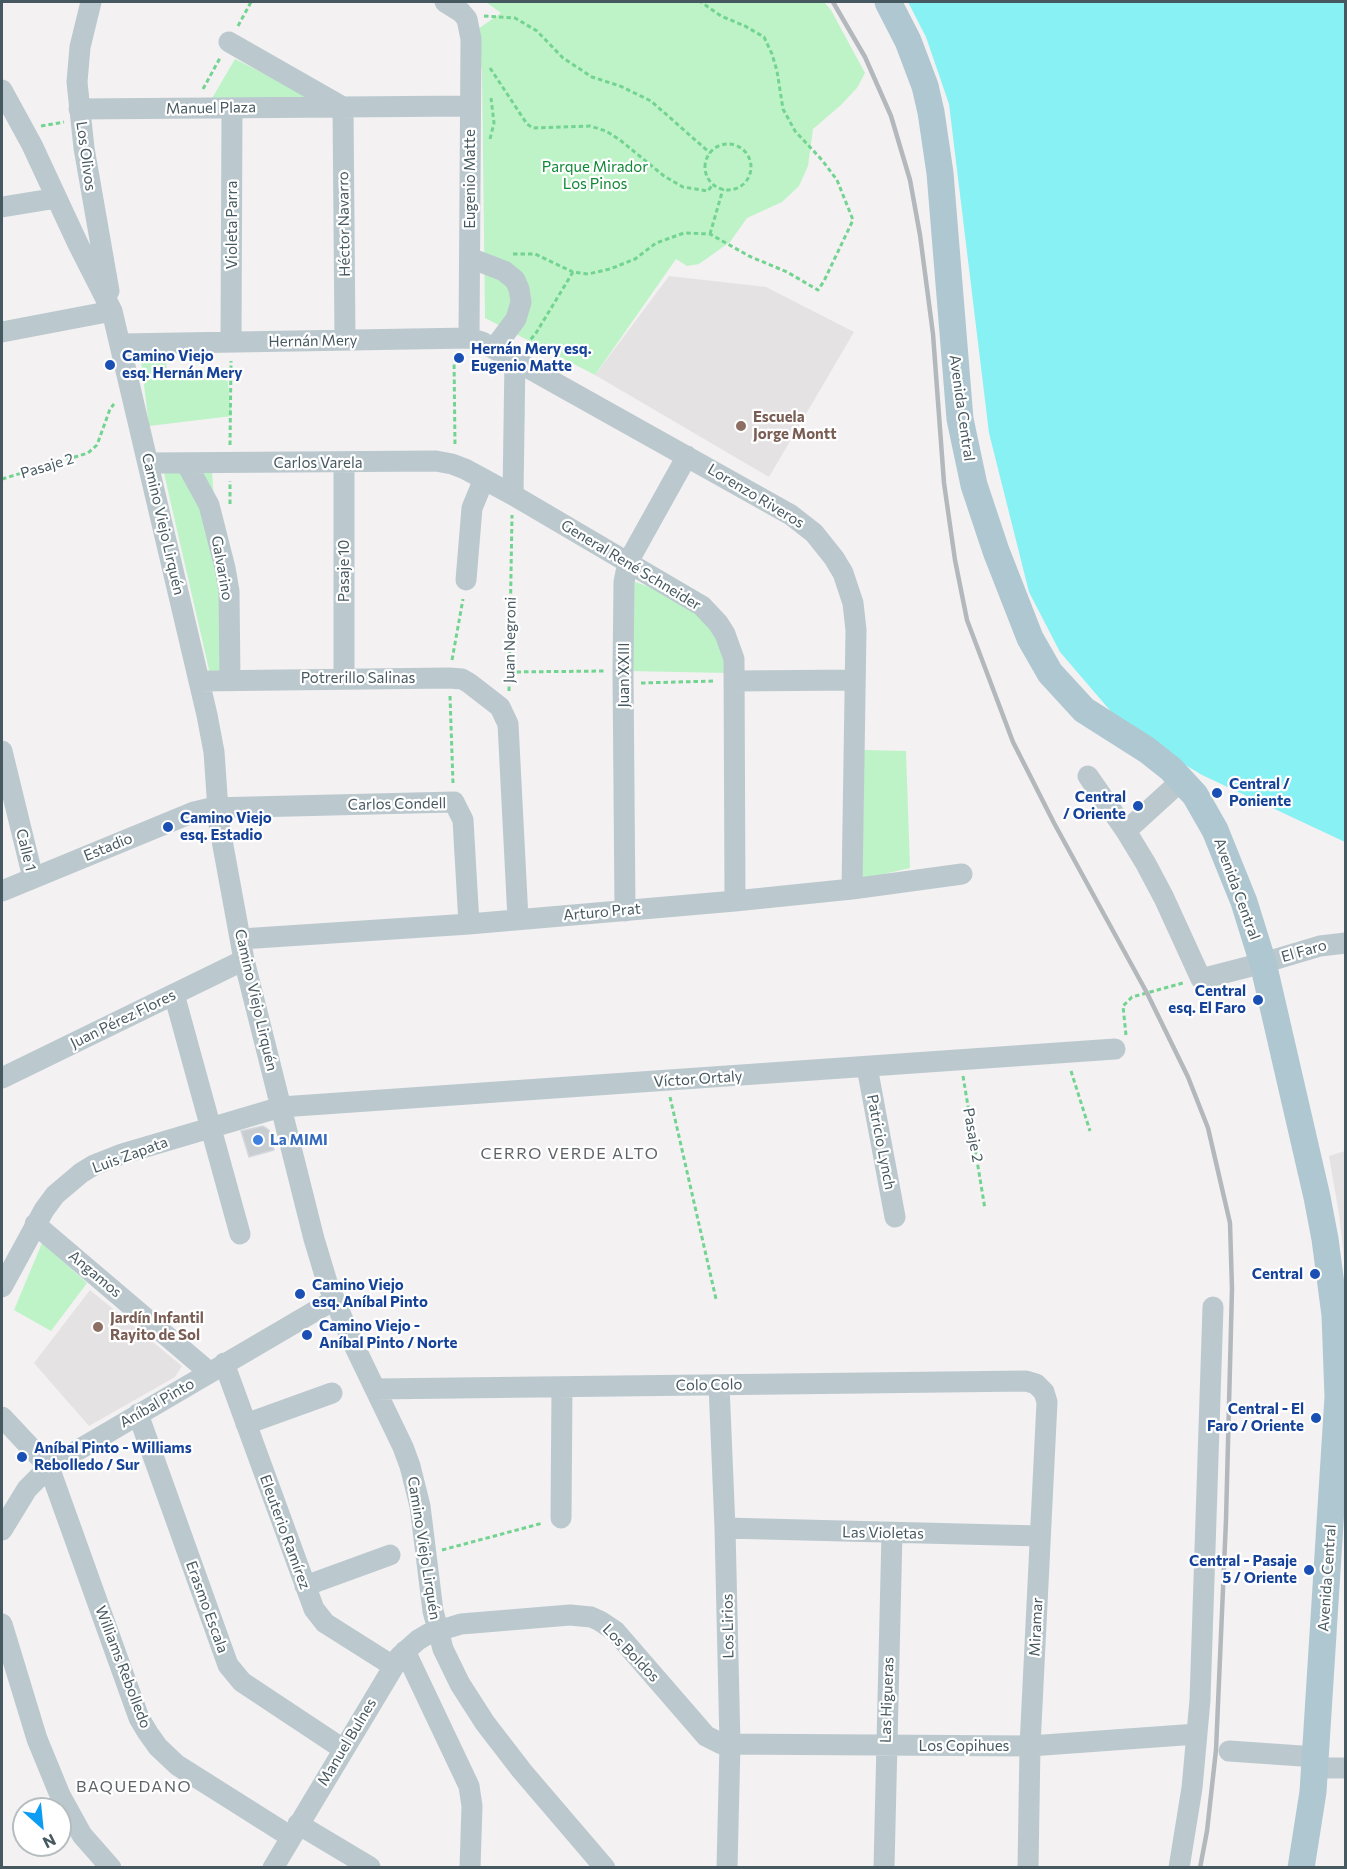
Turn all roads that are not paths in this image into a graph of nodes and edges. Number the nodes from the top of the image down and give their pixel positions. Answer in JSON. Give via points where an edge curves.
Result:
{"nodes":[{"id":1,"x":91,"y":2,"type":"edge"},
{"id":2,"x":888,"y":2,"type":"edge"},
{"id":3,"x":448,"y":3,"type":"edge"},
{"id":4,"x":229,"y":42,"type":"dead end"},
{"id":5,"x":2,"y":90,"type":"edge"},
{"id":6,"x":471,"y":106,"type":"junction"},
{"id":7,"x":343,"y":107,"type":"junction"},
{"id":8,"x":232,"y":108,"type":"junction"},
{"id":9,"x":79,"y":110,"type":"junction"},
{"id":10,"x":93,"y":202,"type":"junction"},
{"id":11,"x":60,"y":205,"type":"junction"},
{"id":12,"x":2,"y":207,"type":"edge"},
{"id":13,"x":470,"y":258,"type":"junction"},
{"id":14,"x":112,"y":311,"type":"junction"},
{"id":15,"x":2,"y":332,"type":"edge"},
{"id":16,"x":345,"y":340,"type":"junction"},
{"id":17,"x":231,"y":341,"type":"junction"},
{"id":18,"x":121,"y":344,"type":"junction"},
{"id":19,"x":462,"y":346,"type":"junction"},
{"id":20,"x":495,"y":347,"type":"junction"},
{"id":21,"x":515,"y":358,"type":"junction"},
{"id":22,"x":687,"y":456,"type":"junction"},
{"id":23,"x":148,"y":463,"type":"junction"},
{"id":24,"x":186,"y":463,"type":"junction"},
{"id":25,"x":344,"y":463,"type":"junction"},
{"id":26,"x":484,"y":479,"type":"junction"},
{"id":27,"x":513,"y":495,"type":"junction"},
{"id":28,"x":628,"y":562,"type":"junction"},
{"id":29,"x":466,"y":580,"type":"dead end"},
{"id":30,"x":344,"y":679,"type":"junction"},
{"id":31,"x":230,"y":680,"type":"junction"},
{"id":32,"x":855,"y":680,"type":"junction"},
{"id":33,"x":199,"y":681,"type":"junction"},
{"id":34,"x":735,"y":681,"type":"junction"},
{"id":35,"x":2,"y":752,"type":"edge"},
{"id":36,"x":1088,"y":776,"type":"dead end"},
{"id":37,"x":1182,"y":780,"type":"junction"},
{"id":38,"x":216,"y":807,"type":"junction"},
{"id":39,"x":1126,"y":831,"type":"junction"},
{"id":40,"x":962,"y":874,"type":"dead end"},
{"id":41,"x":33,"y":878,"type":"junction"},
{"id":42,"x":852,"y":889,"type":"junction"},
{"id":43,"x":2,"y":891,"type":"edge"},
{"id":44,"x":735,"y":901,"type":"junction"},
{"id":45,"x":625,"y":911,"type":"junction"},
{"id":46,"x":518,"y":919,"type":"junction"},
{"id":47,"x":469,"y":924,"type":"junction"},
{"id":48,"x":1346,"y":943,"type":"edge"},
{"id":49,"x":242,"y":950,"type":"junction"},
{"id":50,"x":1263,"y":963,"type":"junction"},
{"id":51,"x":174,"y":994,"type":"junction"},
{"id":52,"x":1115,"y":1049,"type":"road end"},
{"id":53,"x":867,"y":1067,"type":"junction"},
{"id":54,"x":2,"y":1078,"type":"edge"},
{"id":55,"x":281,"y":1107,"type":"junction"},
{"id":56,"x":211,"y":1128,"type":"junction"},
{"id":57,"x":895,"y":1217,"type":"dead end"},
{"id":58,"x":35,"y":1224,"type":"junction"},
{"id":59,"x":240,"y":1234,"type":"dead end"},
{"id":60,"x":4,"y":1275,"type":"edge"},
{"id":61,"x":334,"y":1300,"type":"junction"},
{"id":62,"x":1213,"y":1307,"type":"dead end"},
{"id":63,"x":217,"y":1367,"type":"junction"},
{"id":64,"x":719,"y":1385,"type":"junction"},
{"id":65,"x":561,"y":1387,"type":"junction"},
{"id":66,"x":1041,"y":1388,"type":"joint"},
{"id":67,"x":375,"y":1389,"type":"junction"},
{"id":68,"x":332,"y":1393,"type":"dead end"},
{"id":69,"x":1342,"y":1397,"type":"edge"},
{"id":70,"x":138,"y":1414,"type":"junction"},
{"id":71,"x":2,"y":1417,"type":"edge"},
{"id":72,"x":246,"y":1424,"type":"junction"},
{"id":73,"x":49,"y":1467,"type":"junction"},
{"id":74,"x":561,"y":1518,"type":"road end"},
{"id":75,"x":726,"y":1528,"type":"junction"},
{"id":76,"x":2,"y":1530,"type":"edge"},
{"id":77,"x":892,"y":1533,"type":"junction"},
{"id":78,"x":1040,"y":1536,"type":"junction"},
{"id":79,"x":1337,"y":1551,"type":"edge"},
{"id":80,"x":390,"y":1555,"type":"dead end"},
{"id":81,"x":305,"y":1586,"type":"junction"},
{"id":82,"x":2,"y":1624,"type":"edge"},
{"id":83,"x":437,"y":1630,"type":"junction"},
{"id":84,"x":399,"y":1658,"type":"junction"},
{"id":85,"x":1197,"y":1734,"type":"junction"},
{"id":86,"x":730,"y":1744,"type":"junction"},
{"id":87,"x":886,"y":1746,"type":"junction"},
{"id":88,"x":1030,"y":1746,"type":"junction"},
{"id":89,"x":343,"y":1749,"type":"junction"},
{"id":90,"x":1229,"y":1751,"type":"dead end"},
{"id":91,"x":1315,"y":1763,"type":"junction"},
{"id":92,"x":1345,"y":1769,"type":"edge"},
{"id":93,"x":294,"y":1831,"type":"junction"},
{"id":94,"x":370,"y":1867,"type":"edge"},
{"id":95,"x":111,"y":1868,"type":"edge"},
{"id":96,"x":273,"y":1868,"type":"edge"},
{"id":97,"x":470,"y":1868,"type":"edge"},
{"id":98,"x":605,"y":1868,"type":"edge"},
{"id":99,"x":727,"y":1868,"type":"edge"},
{"id":100,"x":884,"y":1868,"type":"edge"},
{"id":101,"x":1028,"y":1868,"type":"edge"},
{"id":102,"x":1179,"y":1868,"type":"edge"},
{"id":103,"x":1301,"y":1868,"type":"edge"}],
"edges":[{"from":1,"to":9,"type":"street","name":"Los Olivos","via":[[78,64]]},
{"from":2,"to":37,"type":"main road","name":"Avenida Central","via":[[917,63],[931,112],[940,173],[960,419],[974,485],[1008,585],[1037,651],[1072,699],[1159,759]]},
{"from":3,"to":6,"type":"street","name":"Eugenio Matte","via":[[467,19],[471,39]]},
{"from":4,"to":7,"type":"street"},
{"from":5,"to":11,"type":"street","name":"Camino Viejo Lirquén"},
{"from":6,"to":7,"type":"street","name":"Manuel Plaza"},
{"from":6,"to":13,"type":"street","name":"Eugenio Matte"},
{"from":7,"to":8,"type":"street","name":"Manuel Plaza"},
{"from":7,"to":16,"type":"street","name":"Héctor Navarro"},
{"from":8,"to":9,"type":"street","name":"Manuel Plaza"},
{"from":8,"to":17,"type":"street","name":"Violeta Parra"},
{"from":9,"to":10,"type":"street","name":"Los Olivos"},
{"from":10,"to":11,"type":"street","via":[[78,212]]},
{"from":10,"to":14,"type":"street","name":"Los Olivos"},
{"from":11,"to":12,"type":"street"},
{"from":11,"to":14,"type":"street","name":"Camino Viejo Lirquén"},
{"from":13,"to":19,"type":"street","name":"Eugenio Matte"},
{"from":13,"to":20,"type":"street","via":[[504,271],[519,289],[521,302],[516,319]]},
{"from":14,"to":15,"type":"street"},
{"from":14,"to":18,"type":"street","name":"Camino Viejo Lirquén"},
{"from":16,"to":17,"type":"street","name":"Hernán Mery"},
{"from":16,"to":19,"type":"street","name":"Hernán Mery"},
{"from":17,"to":18,"type":"street","name":"Hernán Mery"},
{"from":18,"to":23,"type":"street","name":"Camino Viejo Lirquén"},
{"from":19,"to":20,"type":"street","name":"Lorenzo Riveros"},
{"from":20,"to":21,"type":"street","name":"Lorenzo Riveros"},
{"from":21,"to":22,"type":"street","name":"Lorenzo Riveros"},
{"from":21,"to":27,"type":"street"},
{"from":22,"to":28,"type":"street","name":"Juan XXIII"},
{"from":22,"to":32,"type":"street","name":"Lorenzo Riveros","via":[[791,515],[824,545],[843,573],[853,603]]},
{"from":23,"to":24,"type":"street","name":"Carlos Varela"},
{"from":23,"to":33,"type":"street","name":"Camino Viejo Lirquén"},
{"from":24,"to":25,"type":"street","name":"Carlos Varela"},
{"from":24,"to":31,"type":"street","name":"Galvarino","via":[[208,505],[225,568]]},
{"from":25,"to":26,"type":"street","name":"Carlos Varela","via":[[435,461],[456,465]]},
{"from":25,"to":30,"type":"street","name":"Pasaje 10"},
{"from":26,"to":27,"type":"street","name":"General René Schneider"},
{"from":26,"to":29,"type":"street","via":[[472,508]]},
{"from":27,"to":28,"type":"street","name":"General René Schneider"},
{"from":28,"to":34,"type":"street","name":"General René Schneider","via":[[683,593],[718,623],[730,643]]},
{"from":28,"to":45,"type":"street","name":"Juan XXIII","via":[[624,582],[623,677]]},
{"from":30,"to":31,"type":"street","name":"Potrerillo Salinas"},
{"from":30,"to":46,"type":"street","name":"Potrerillo Salinas","via":[[462,679],[504,713],[508,724]]},
{"from":31,"to":33,"type":"street","name":"Potrerillo Salinas"},
{"from":32,"to":34,"type":"street"},
{"from":32,"to":42,"type":"street","name":"Lorenzo Riveros"},
{"from":33,"to":38,"type":"street","name":"Camino Viejo Lirquén","via":[[214,752]]},
{"from":34,"to":44,"type":"street","name":"General René Schneider"},
{"from":35,"to":41,"type":"street","name":"Calle 1"},
{"from":36,"to":39,"type":"street"},
{"from":37,"to":39,"type":"street"},
{"from":37,"to":50,"type":"main road","name":"Avenida Central","via":[[1206,812],[1224,848]]},
{"from":38,"to":41,"type":"street","name":"Estadio","via":[[194,812]]},
{"from":38,"to":47,"type":"street","name":"Carlos Condell","via":[[454,802],[463,820]]},
{"from":38,"to":49,"type":"street","name":"Camino Viejo Lirquén"},
{"from":39,"to":50,"type":"street","name":"El Faro","via":[[1164,898],[1201,979]]},
{"from":40,"to":42,"type":"street","name":"Arturo Prat"},
{"from":41,"to":43,"type":"street","name":"Estadio"},
{"from":42,"to":44,"type":"street","name":"Arturo Prat"},
{"from":44,"to":45,"type":"street","name":"Arturo Prat"},
{"from":45,"to":46,"type":"street","name":"Arturo Prat"},
{"from":46,"to":47,"type":"street","name":"Arturo Prat"},
{"from":47,"to":49,"type":"street","name":"Arturo Prat"},
{"from":48,"to":50,"type":"street","name":"El Faro","via":[[1320,946]]},
{"from":49,"to":51,"type":"street","name":"Juan Pérez Flores"},
{"from":49,"to":55,"type":"street","name":"Camino Viejo Lirquén"},
{"from":50,"to":69,"type":"main road","name":"Avenida Central","via":[[1325,1239]]},
{"from":51,"to":54,"type":"street","name":"Juan Pérez Flores"},
{"from":51,"to":56,"type":"street"},
{"from":52,"to":53,"type":"street","name":"Víctor Ortaly"},
{"from":53,"to":55,"type":"street","name":"Víctor Ortaly"},
{"from":53,"to":57,"type":"street","name":"Patricio Lynch"},
{"from":55,"to":56,"type":"street","name":"Luis Zapata"},
{"from":55,"to":61,"type":"street","name":"Camino Viejo Lirquén","via":[[314,1239]]},
{"from":56,"to":58,"type":"street","name":"Luis Zapata","via":[[94,1165],[55,1195]]},
{"from":56,"to":59,"type":"street"},
{"from":58,"to":60,"type":"street","name":"Luis Zapata"},
{"from":58,"to":63,"type":"street","name":"Angamos"},
{"from":61,"to":63,"type":"street","name":"Aníbal Pinto"},
{"from":61,"to":67,"type":"street","name":"Camino Viejo Lirquén"},
{"from":62,"to":85,"type":"street"},
{"from":63,"to":70,"type":"street","name":"Aníbal Pinto"},
{"from":63,"to":72,"type":"street","name":"Eleuterio Ramírez"},
{"from":64,"to":65,"type":"street","name":"Colo Colo"},
{"from":64,"to":66,"type":"street","name":"Colo Colo","via":[[1026,1381]]},
{"from":64,"to":75,"type":"street","name":"Los Lirios"},
{"from":65,"to":67,"type":"street","name":"Colo Colo"},
{"from":65,"to":74,"type":"street"},
{"from":66,"to":78,"type":"street","name":"Miramar","via":[[1047,1402]]},
{"from":67,"to":83,"type":"street","name":"Camino Viejo Lirquén","via":[[410,1466],[420,1506]]},
{"from":68,"to":72,"type":"street"},
{"from":69,"to":79,"type":"main road","name":"Avenida Central"},
{"from":70,"to":73,"type":"street","name":"Aníbal Pinto"},
{"from":70,"to":89,"type":"street","name":"Erasmo Escala","via":[[228,1665],[250,1688]]},
{"from":71,"to":73,"type":"street"},
{"from":72,"to":81,"type":"street","name":"Eleuterio Ramírez"},
{"from":73,"to":76,"type":"street","name":"Aníbal Pinto","via":[[27,1489]]},
{"from":73,"to":93,"type":"street","name":"Williams Rebolledo","via":[[148,1733],[177,1765]]},
{"from":75,"to":77,"type":"street","name":"Las Violetas"},
{"from":75,"to":86,"type":"street","name":"Los Lirios"},
{"from":77,"to":78,"type":"street","name":"Las Violetas"},
{"from":77,"to":87,"type":"street","name":"Las Higueras"},
{"from":78,"to":88,"type":"street","name":"Miramar"},
{"from":79,"to":91,"type":"main road","name":"Avenida Central"},
{"from":80,"to":81,"type":"street"},
{"from":81,"to":84,"type":"street","name":"Eleuterio Ramírez","via":[[314,1609],[326,1623]]},
{"from":82,"to":95,"type":"street","via":[[37,1739],[66,1810]]},
{"from":83,"to":84,"type":"street","name":"Manuel Bulnes","via":[[418,1640]]},
{"from":83,"to":86,"type":"street","name":"Los Boldos","via":[[481,1622],[591,1617],[615,1631],[706,1736]]},
{"from":83,"to":98,"type":"street","name":"Camino Viejo Lirquén","via":[[451,1667],[485,1723]]},
{"from":84,"to":89,"type":"street","name":"Manuel Bulnes"},
{"from":84,"to":97,"type":"street","via":[[469,1786]]},
{"from":85,"to":88,"type":"street","name":"Los Copihues"},
{"from":85,"to":102,"type":"street"},
{"from":86,"to":87,"type":"street","name":"Los Copihues"},
{"from":86,"to":99,"type":"street","name":"Los Lirios"},
{"from":87,"to":88,"type":"street","name":"Los Copihues"},
{"from":87,"to":100,"type":"street","name":"Las Higueras"},
{"from":88,"to":101,"type":"street","name":"Miramar"},
{"from":89,"to":93,"type":"street","name":"Manuel Bulnes"},
{"from":90,"to":91,"type":"street"},
{"from":91,"to":92,"type":"street"},
{"from":91,"to":103,"type":"main road","name":"Avenida Central","via":[[1311,1816]]},
{"from":93,"to":94,"type":"street","name":"Williams Rebolledo"},
{"from":93,"to":96,"type":"street","name":"Manuel Bulnes"}]}
